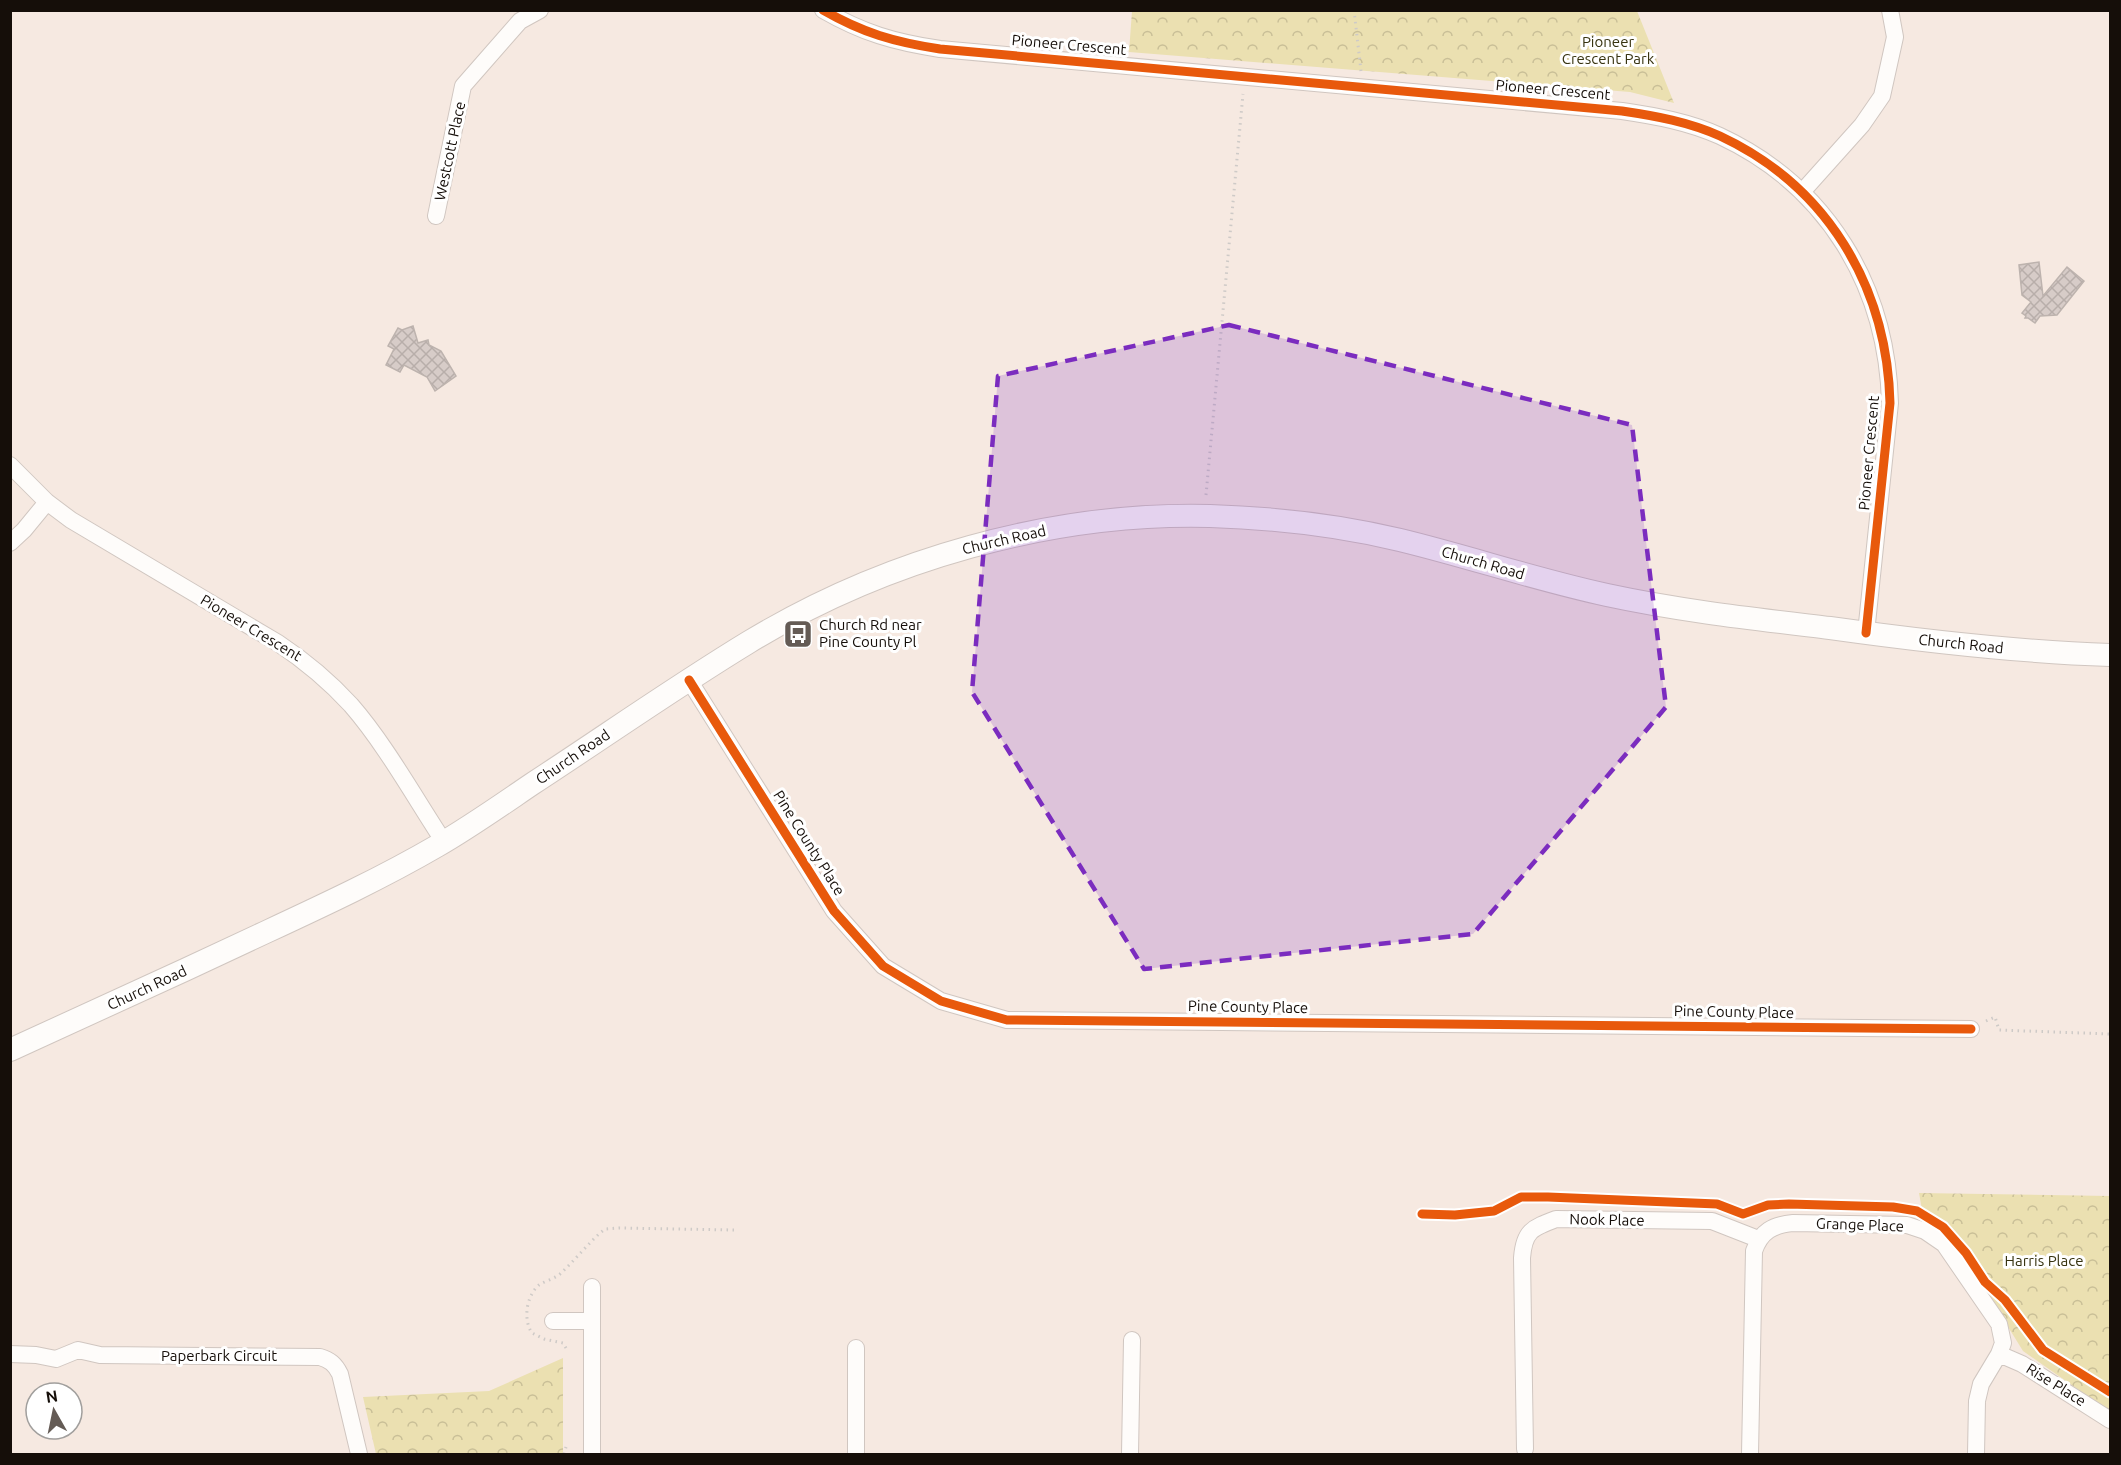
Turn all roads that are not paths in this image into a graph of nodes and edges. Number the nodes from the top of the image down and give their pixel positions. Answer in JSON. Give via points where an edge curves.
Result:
{"nodes":[{"id":1,"x":540,"y":10,"type":"edge"},
{"id":2,"x":823,"y":10,"type":"edge"},
{"id":3,"x":1890,"y":10,"type":"edge"},
{"id":4,"x":1803,"y":192,"type":"junction"},
{"id":5,"x":436,"y":216,"type":"dead end"},
{"id":6,"x":10,"y":465,"type":"edge"},
{"id":7,"x":47,"y":502,"type":"junction"},
{"id":8,"x":10,"y":543,"type":"edge"},
{"id":9,"x":1866,"y":633,"type":"junction"},
{"id":10,"x":2110,"y":655,"type":"edge"},
{"id":11,"x":689,"y":680,"type":"junction"},
{"id":12,"x":444,"y":842,"type":"junction"},
{"id":13,"x":1971,"y":1029,"type":"road end"},
{"id":14,"x":10,"y":1050,"type":"edge"},
{"id":15,"x":1758,"y":1239,"type":"junction"},
{"id":16,"x":592,"y":1287,"type":"dead end"},
{"id":17,"x":553,"y":1321,"type":"dead end"},
{"id":18,"x":592,"y":1321,"type":"junction"},
{"id":19,"x":1132,"y":1340,"type":"dead end"},
{"id":20,"x":856,"y":1348,"type":"dead end"},
{"id":21,"x":10,"y":1354,"type":"edge"},
{"id":22,"x":1999,"y":1354,"type":"junction"},
{"id":23,"x":2110,"y":1420,"type":"edge"},
{"id":24,"x":1525,"y":1449,"type":"dead end"},
{"id":25,"x":359,"y":1455,"type":"edge"},
{"id":26,"x":592,"y":1455,"type":"edge"},
{"id":27,"x":856,"y":1455,"type":"edge"},
{"id":28,"x":1130,"y":1455,"type":"edge"},
{"id":29,"x":1750,"y":1455,"type":"edge"},
{"id":30,"x":1976,"y":1455,"type":"edge"}],
"edges":[{"from":1,"to":5,"type":"street","name":"Westcott Place","via":[[520,21],[463,86]]},
{"from":2,"to":4,"type":"street","name":"Pioneer Crescent","via":[[870,34],[940,49],[1653,116],[1719,136],[1750,152]]},
{"from":3,"to":4,"type":"street","via":[[1895,37],[1882,96]]},
{"from":4,"to":9,"type":"street","name":"Pioneer Crescent","via":[[1855,263],[1876,313],[1887,358],[1888,431]]},
{"from":6,"to":7,"type":"street","name":"Pioneer Crescent"},
{"from":7,"to":8,"type":"street"},
{"from":7,"to":12,"type":"street","name":"Pioneer Crescent","via":[[99,538],[308,663],[358,715]]},
{"from":9,"to":10,"type":"main road","name":"Church Road","via":[[2024,651]]},
{"from":9,"to":11,"type":"main road","name":"Church Road","via":[[1663,606],[1339,528],[1204,516],[1051,530],[934,557],[819,603]]},
{"from":11,"to":12,"type":"main road","name":"Church Road"},
{"from":11,"to":13,"type":"street","name":"Pine County Place","via":[[834,910],[883,966],[941,1001],[1007,1020]]},
{"from":12,"to":14,"type":"main road","name":"Church Road","via":[[374,881]]},
{"from":15,"to":22,"type":"street","name":"Grange Place","via":[[1778,1225],[1793,1223],[1907,1226],[1925,1231],[1944,1244],[1999,1324],[2003,1343]]},
{"from":15,"to":24,"type":"street","name":"Nook Place","via":[[1712,1221],[1556,1219],[1537,1226],[1523,1240],[1522,1258]]},
{"from":15,"to":29,"type":"street","via":[[1752,1261]]},
{"from":16,"to":18,"type":"street"},
{"from":17,"to":18,"type":"street"},
{"from":18,"to":26,"type":"street"},
{"from":19,"to":28,"type":"street"},
{"from":20,"to":27,"type":"street"},
{"from":21,"to":25,"type":"street","name":"Paperbark Circuit","via":[[56,1359],[78,1350],[100,1355],[320,1357],[335,1365],[340,1374]]},
{"from":22,"to":23,"type":"street","name":"Rise Place","via":[[2022,1364]]},
{"from":22,"to":30,"type":"street","via":[[1981,1384],[1977,1401]]}]}
